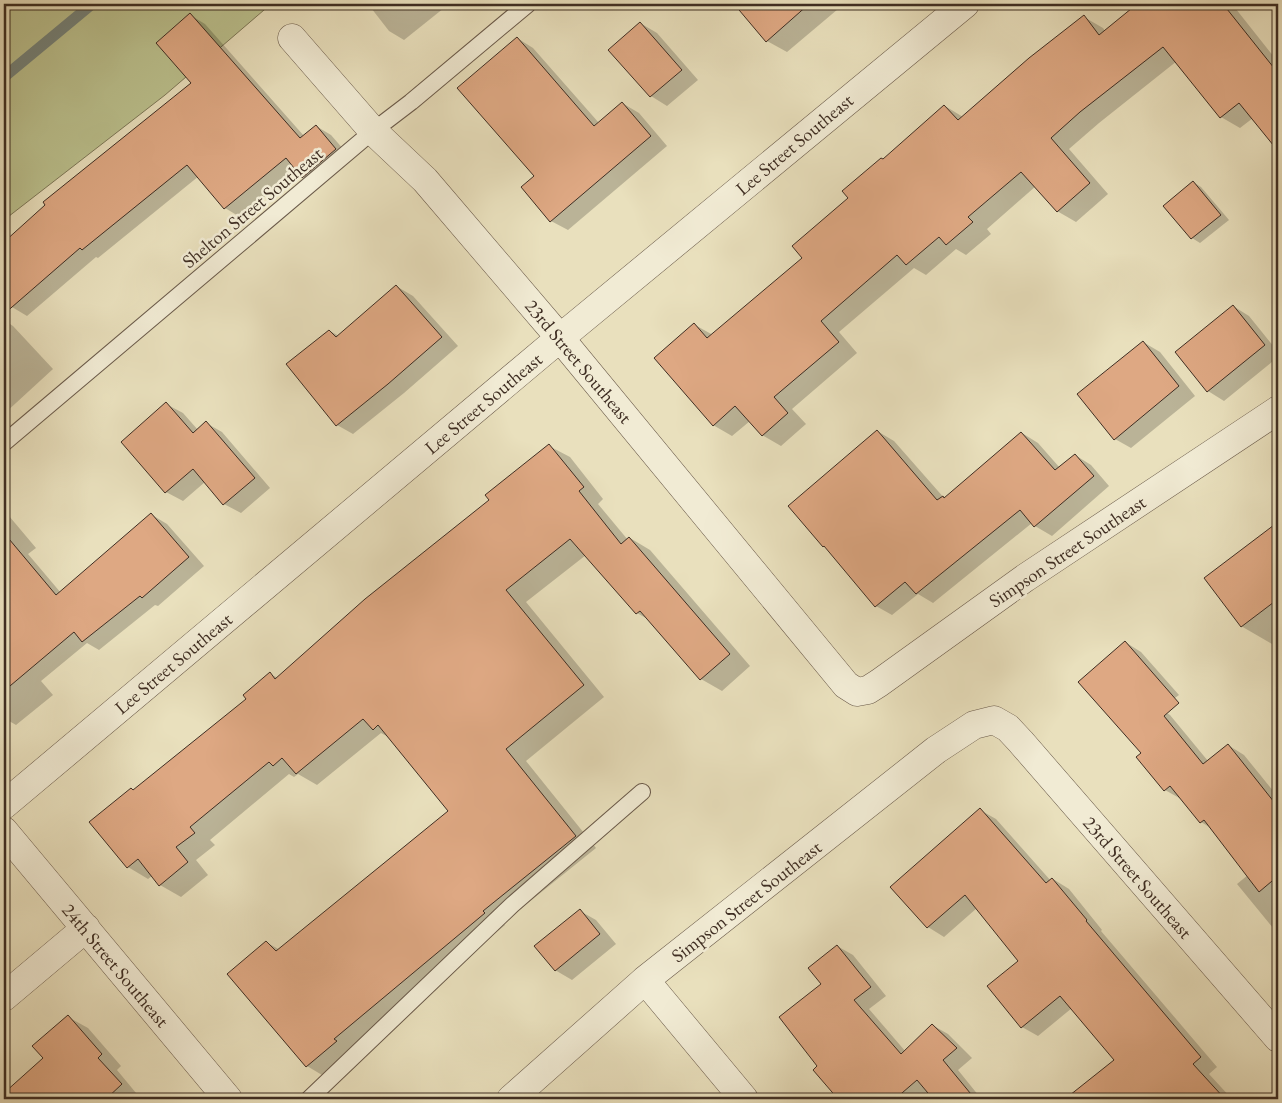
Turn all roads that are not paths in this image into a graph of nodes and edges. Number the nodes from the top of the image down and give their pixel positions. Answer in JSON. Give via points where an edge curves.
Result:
{"nodes":[{"id":1,"x":528,"y":4,"type":"edge"},
{"id":2,"x":965,"y":4,"type":"edge"},
{"id":3,"x":292,"y":38,"type":"dead end"},
{"id":4,"x":373,"y":130,"type":"junction"},
{"id":5,"x":560,"y":338,"type":"junction"},
{"id":6,"x":1278,"y":410,"type":"edge"},
{"id":7,"x":4,"y":443,"type":"edge"},
{"id":8,"x":857,"y":692,"type":"joint"},
{"id":9,"x":994,"y":720,"type":"joint"},
{"id":10,"x":642,"y":792,"type":"dead end"},
{"id":11,"x":4,"y":805,"type":"edge"},
{"id":12,"x":4,"y":831,"type":"edge"},
{"id":13,"x":86,"y":928,"type":"junction"},
{"id":14,"x":646,"y":980,"type":"junction"},
{"id":15,"x":4,"y":997,"type":"edge"},
{"id":16,"x":1278,"y":1038,"type":"edge"},
{"id":17,"x":228,"y":1099,"type":"edge"},
{"id":18,"x":309,"y":1099,"type":"edge"},
{"id":19,"x":511,"y":1099,"type":"edge"},
{"id":20,"x":744,"y":1099,"type":"edge"}],
"edges":[{"from":1,"to":4,"type":"lane","name":"Shelton Street Southeast"},
{"from":2,"to":5,"type":"street","name":"Lee Street Southeast"},
{"from":3,"to":4,"type":"street","name":"23rd Street Southeast"},
{"from":4,"to":5,"type":"street","name":"23rd Street Southeast","via":[[425,180]]},
{"from":4,"to":7,"type":"lane","name":"Shelton Street Southeast"},
{"from":5,"to":8,"type":"street","name":"23rd Street Southeast","via":[[846,685]]},
{"from":5,"to":11,"type":"street","name":"Lee Street Southeast"},
{"from":6,"to":8,"type":"street","name":"Simpson Street Southeast","via":[[1025,578],[879,684]]},
{"from":9,"to":14,"type":"street","name":"Simpson Street Southeast","via":[[974,725],[936,750]]},
{"from":9,"to":16,"type":"street","name":"23rd Street Southeast","via":[[1008,728],[1021,742]]},
{"from":10,"to":18,"type":"lane","via":[[512,905]]},
{"from":12,"to":13,"type":"street","name":"24th Street Southeast"},
{"from":13,"to":15,"type":"street"},
{"from":13,"to":17,"type":"street","name":"24th Street Southeast"},
{"from":14,"to":19,"type":"street","name":"Simpson Street Southeast"},
{"from":14,"to":20,"type":"street"}]}
